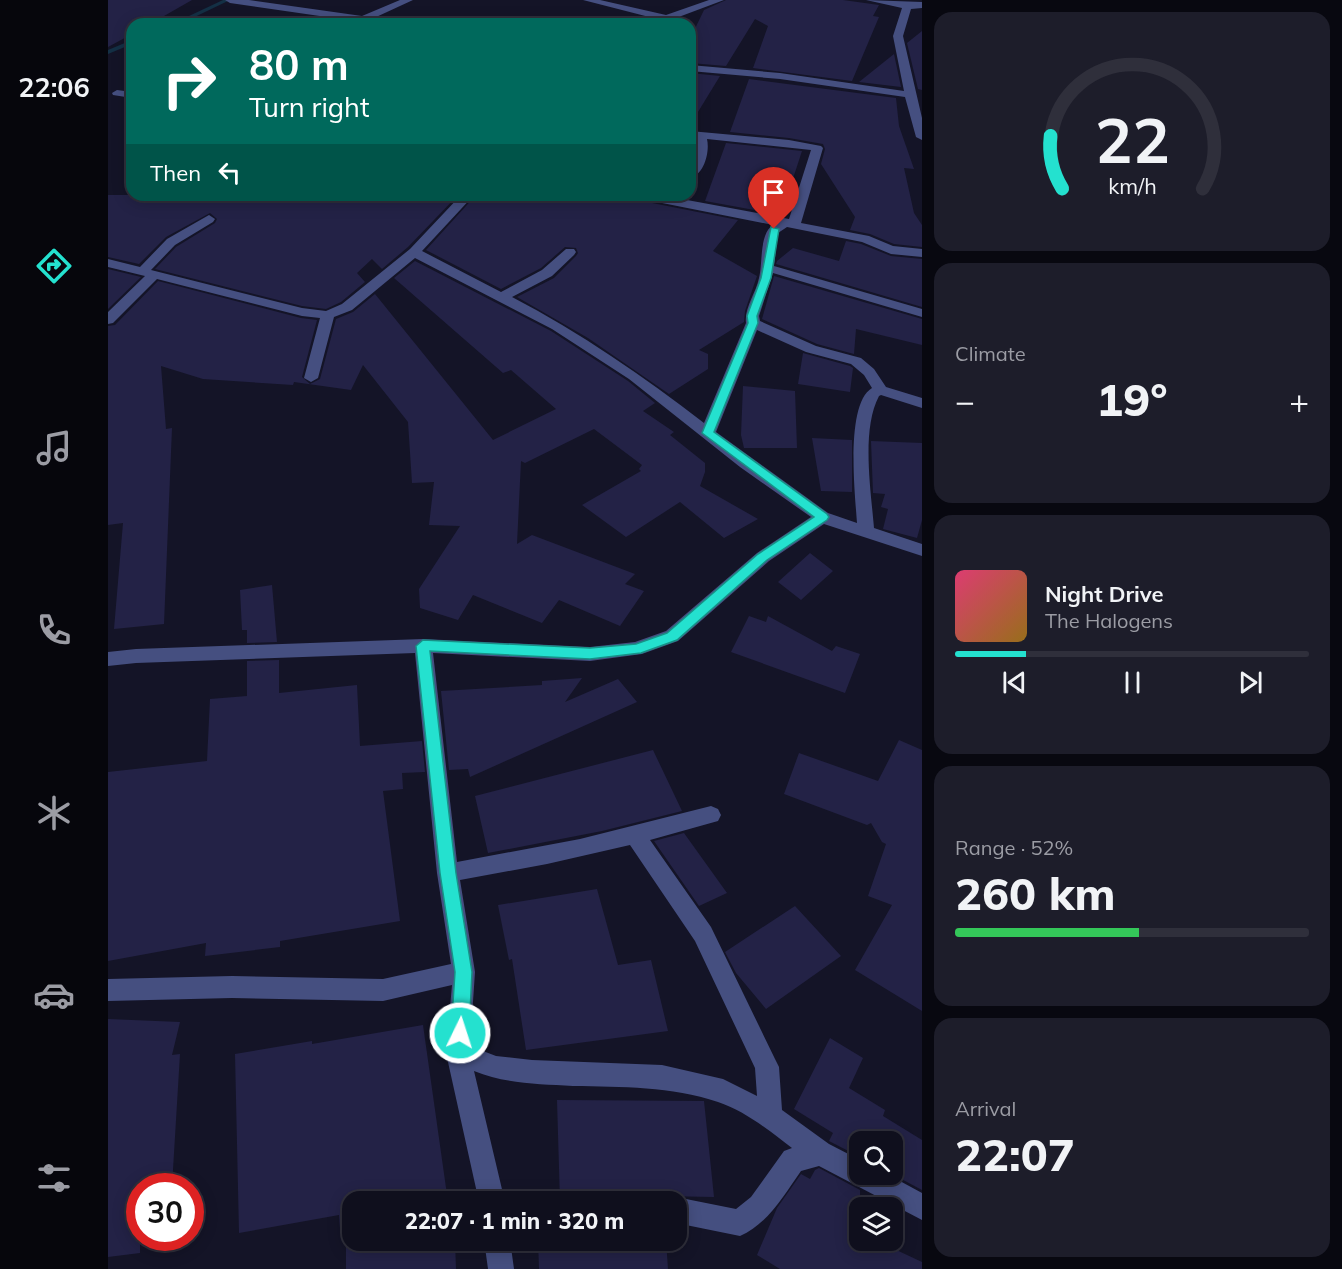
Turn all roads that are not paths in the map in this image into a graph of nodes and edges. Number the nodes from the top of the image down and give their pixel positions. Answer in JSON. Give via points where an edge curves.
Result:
{"nodes":[{"id":1,"x":232,"y":0,"type":"edge"},
{"id":2,"x":408,"y":0,"type":"edge"},
{"id":3,"x":588,"y":0,"type":"edge"},
{"id":4,"x":718,"y":0,"type":"edge"},
{"id":5,"x":871,"y":0,"type":"edge"},
{"id":6,"x":922,"y":5,"type":"edge"},
{"id":7,"x":907,"y":6,"type":"junction"},
{"id":8,"x":312,"y":13,"type":"junction"},
{"id":9,"x":282,"y":18,"type":"dead end"},
{"id":10,"x":355,"y":18,"type":"edge"},
{"id":11,"x":366,"y":18,"type":"edge"},
{"id":12,"x":666,"y":18,"type":"joint"},
{"id":13,"x":696,"y":69,"type":"edge"},
{"id":14,"x":117,"y":93,"type":"dead end"},
{"id":15,"x":126,"y":94,"type":"edge"},
{"id":16,"x":910,"y":95,"type":"junction"},
{"id":17,"x":696,"y":135,"type":"edge"},
{"id":18,"x":922,"y":137,"type":"edge"},
{"id":19,"x":696,"y":167,"type":"edge"},
{"id":20,"x":462,"y":201,"type":"edge"},
{"id":21,"x":674,"y":201,"type":"edge"},
{"id":22,"x":209,"y":219,"type":"dead end"},
{"id":23,"x":791,"y":223,"type":"junction"},
{"id":24,"x":414,"y":252,"type":"junction"},
{"id":25,"x":570,"y":252,"type":"dead end"},
{"id":26,"x":922,"y":253,"type":"edge"},
{"id":27,"x":108,"y":263,"type":"edge"},
{"id":28,"x":768,"y":268,"type":"junction"},
{"id":29,"x":148,"y":273,"type":"junction"},
{"id":30,"x":504,"y":296,"type":"junction"},
{"id":31,"x":922,"y":313,"type":"edge"},
{"id":32,"x":328,"y":315,"type":"junction"},
{"id":33,"x":108,"y":320,"type":"edge"},
{"id":34,"x":753,"y":323,"type":"junction"},
{"id":35,"x":310,"y":378,"type":"dead end"},
{"id":36,"x":881,"y":390,"type":"junction"},
{"id":37,"x":922,"y":403,"type":"edge"},
{"id":38,"x":708,"y":433,"type":"junction"},
{"id":39,"x":822,"y":517,"type":"junction"},
{"id":40,"x":867,"y":532,"type":"junction"},
{"id":41,"x":922,"y":550,"type":"edge"},
{"id":42,"x":423,"y":646,"type":"junction"},
{"id":43,"x":108,"y":659,"type":"edge"},
{"id":44,"x":711,"y":815,"type":"dead end"},
{"id":45,"x":635,"y":836,"type":"junction"},
{"id":46,"x":448,"y":873,"type":"junction"},
{"id":47,"x":464,"y":972,"type":"junction"},
{"id":48,"x":108,"y":990,"type":"edge"},
{"id":49,"x":458,"y":1053,"type":"junction"},
{"id":50,"x":771,"y":1116,"type":"junction"},
{"id":51,"x":820,"y":1153,"type":"junction"},
{"id":52,"x":849,"y":1168,"type":"edge"},
{"id":53,"x":881,"y":1185,"type":"edge"},
{"id":54,"x":489,"y":1191,"type":"edge"},
{"id":55,"x":922,"y":1207,"type":"edge"},
{"id":56,"x":687,"y":1212,"type":"edge"},
{"id":57,"x":499,"y":1251,"type":"edge"},
{"id":58,"x":501,"y":1269,"type":"edge"}],
"edges":[{"from":1,"to":8,"type":"street"},
{"from":2,"to":11,"type":"street"},
{"from":3,"to":12,"type":"street"},
{"from":4,"to":12,"type":"street"},
{"from":5,"to":7,"type":"street"},
{"from":6,"to":7,"type":"street"},
{"from":7,"to":16,"type":"street","via":[[898,36]]},
{"from":8,"to":9,"type":"street"},
{"from":8,"to":10,"type":"street"},
{"from":13,"to":16,"type":"street"},
{"from":14,"to":15,"type":"street"},
{"from":16,"to":18,"type":"street"},
{"from":17,"to":19,"type":"street","via":[[704,149]]},
{"from":17,"to":23,"type":"street","via":[[817,148]]},
{"from":20,"to":24,"type":"street"},
{"from":21,"to":23,"type":"street"},
{"from":22,"to":29,"type":"street","via":[[171,242]]},
{"from":23,"to":26,"type":"street","via":[[865,239],[891,250]]},
{"from":23,"to":28,"type":"street","via":[[774,229]]},
{"from":24,"to":30,"type":"street"},
{"from":24,"to":32,"type":"street","via":[[347,307]]},
{"from":25,"to":30,"type":"street","via":[[547,273]]},
{"from":27,"to":29,"type":"street"},
{"from":28,"to":31,"type":"street"},
{"from":28,"to":34,"type":"street"},
{"from":29,"to":32,"type":"street"},
{"from":29,"to":33,"type":"street"},
{"from":30,"to":38,"type":"street","via":[[634,376]]},
{"from":32,"to":35,"type":"street"},
{"from":34,"to":36,"type":"street","via":[[811,349],[856,361]]},
{"from":34,"to":38,"type":"street"},
{"from":36,"to":37,"type":"street"},
{"from":36,"to":40,"type":"street","via":[[872,394],[867,406],[862,453]]},
{"from":38,"to":39,"type":"street"},
{"from":39,"to":40,"type":"street"},
{"from":39,"to":42,"type":"street","via":[[763,557],[672,636],[636,649],[590,654]]},
{"from":40,"to":41,"type":"street"},
{"from":42,"to":43,"type":"street"},
{"from":42,"to":46,"type":"street"},
{"from":44,"to":45,"type":"street"},
{"from":45,"to":46,"type":"street"},
{"from":45,"to":50,"type":"street","via":[[713,954],[767,1066]]},
{"from":46,"to":47,"type":"street"},
{"from":47,"to":48,"type":"street","via":[[383,990],[232,987]]},
{"from":47,"to":49,"type":"street"},
{"from":49,"to":50,"type":"street","via":[[496,1068],[662,1077],[723,1091]]},
{"from":49,"to":54,"type":"street"},
{"from":50,"to":51,"type":"street"},
{"from":51,"to":52,"type":"street"},
{"from":51,"to":56,"type":"street","via":[[793,1160],[760,1206],[740,1222]]},
{"from":53,"to":55,"type":"street"},
{"from":57,"to":58,"type":"street"}]}
